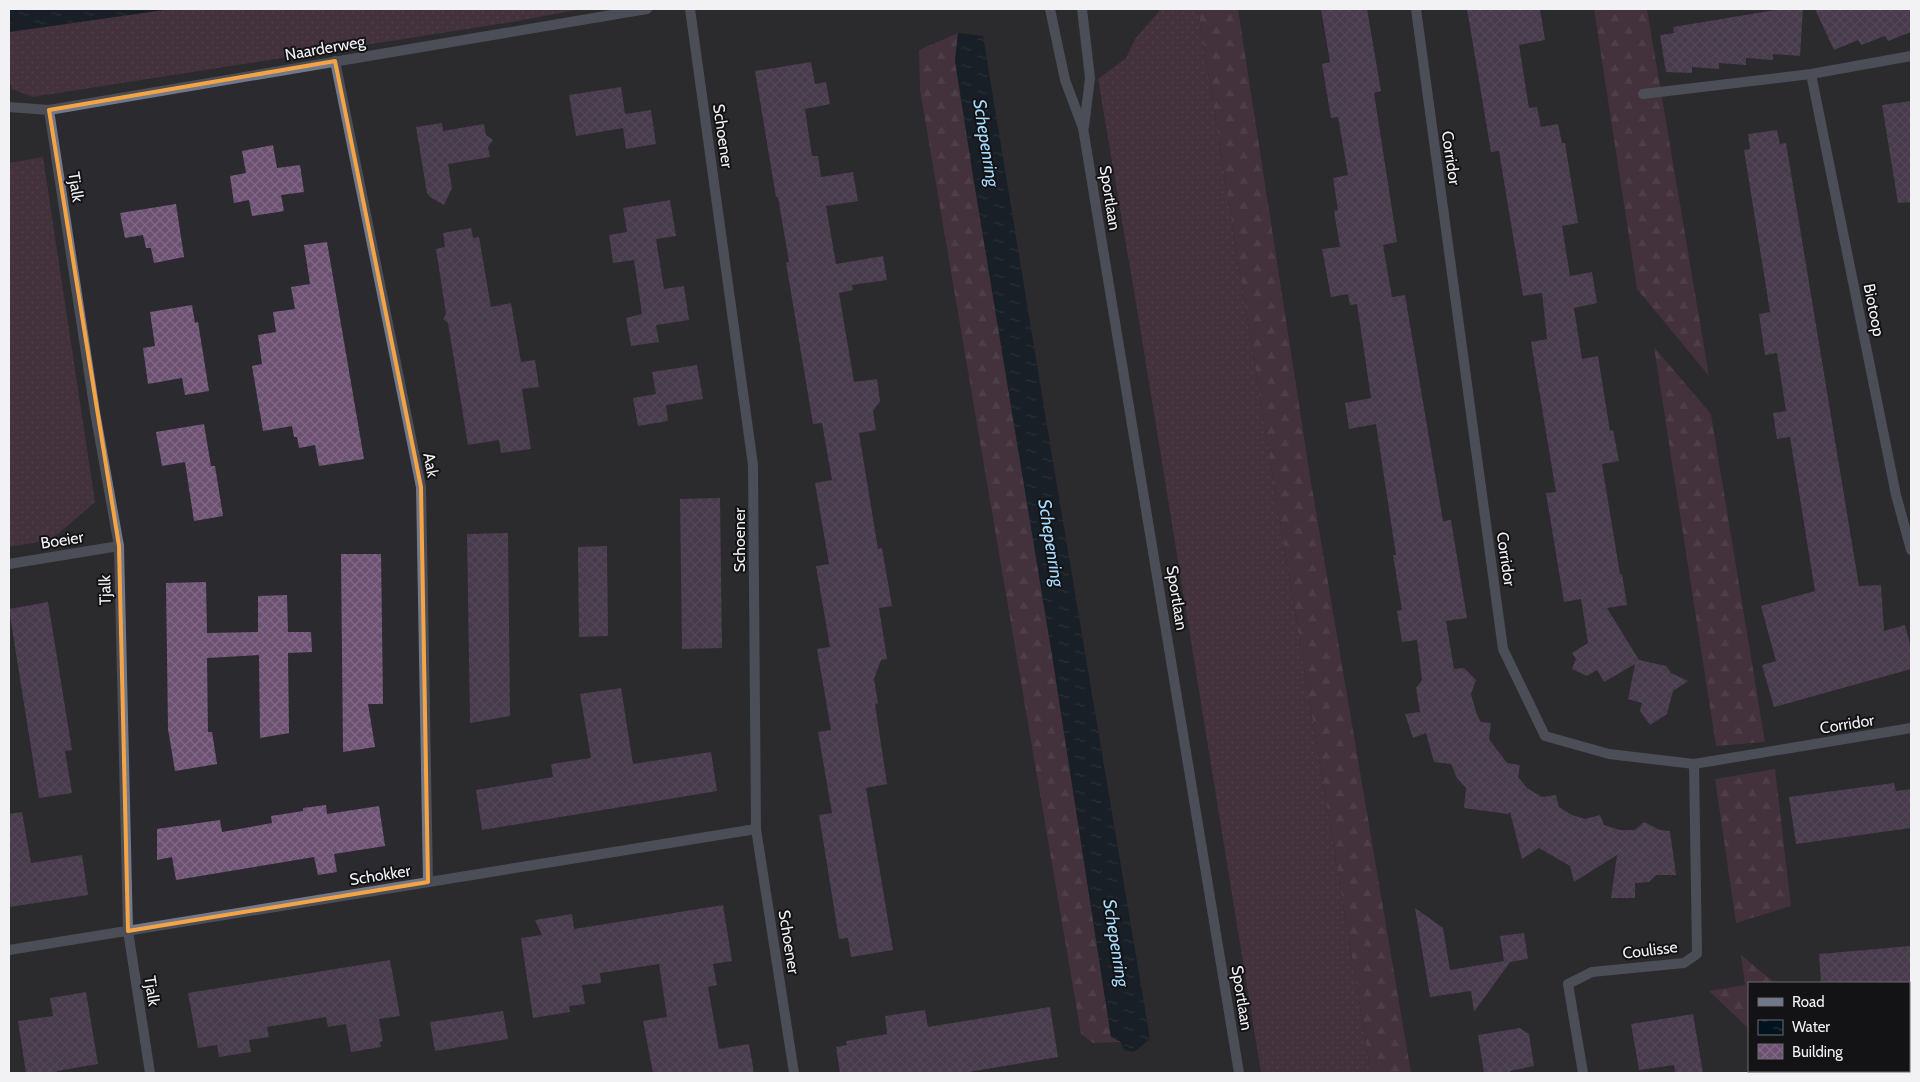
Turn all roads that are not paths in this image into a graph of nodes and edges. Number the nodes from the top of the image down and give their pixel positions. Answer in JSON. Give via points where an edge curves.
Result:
{"nodes":[{"id":1,"x":647,"y":9,"type":"edge"},
{"id":2,"x":690,"y":9,"type":"edge"},
{"id":3,"x":1050,"y":9,"type":"edge"},
{"id":4,"x":1082,"y":9,"type":"edge"},
{"id":5,"x":1416,"y":9,"type":"edge"},
{"id":6,"x":1911,"y":56,"type":"edge"},
{"id":7,"x":335,"y":61,"type":"junction"},
{"id":8,"x":1812,"y":74,"type":"junction"},
{"id":9,"x":1643,"y":94,"type":"dead end"},
{"id":10,"x":9,"y":107,"type":"edge"},
{"id":11,"x":49,"y":110,"type":"junction"},
{"id":12,"x":1083,"y":128,"type":"junction"},
{"id":13,"x":119,"y":546,"type":"junction"},
{"id":14,"x":1911,"y":550,"type":"edge"},
{"id":15,"x":9,"y":564,"type":"edge"},
{"id":16,"x":1911,"y":728,"type":"edge"},
{"id":17,"x":1694,"y":764,"type":"junction"},
{"id":18,"x":756,"y":829,"type":"junction"},
{"id":19,"x":428,"y":882,"type":"junction"},
{"id":20,"x":128,"y":930,"type":"junction"},
{"id":21,"x":9,"y":950,"type":"edge"},
{"id":22,"x":150,"y":1073,"type":"edge"},
{"id":23,"x":794,"y":1073,"type":"edge"},
{"id":24,"x":1239,"y":1073,"type":"edge"},
{"id":25,"x":1583,"y":1073,"type":"edge"}],
"edges":[{"from":1,"to":7,"type":"street","name":"Naarderweg"},
{"from":2,"to":18,"type":"street","name":"Schoener","via":[[753,464]]},
{"from":3,"to":12,"type":"street","name":"Sportlaan","via":[[1065,80]]},
{"from":4,"to":12,"type":"street","name":"Sportlaan","via":[[1090,78]]},
{"from":5,"to":17,"type":"street","name":"Corridor","via":[[1503,649],[1545,736],[1609,754]]},
{"from":6,"to":8,"type":"street"},
{"from":7,"to":11,"type":"street","name":"Naarderweg"},
{"from":7,"to":19,"type":"street","name":"Aak","via":[[421,487]]},
{"from":8,"to":9,"type":"street"},
{"from":8,"to":14,"type":"street","name":"Biotoop","via":[[1896,495]]},
{"from":10,"to":11,"type":"street","name":"Naarderweg"},
{"from":11,"to":13,"type":"street","name":"Tjalk"},
{"from":12,"to":24,"type":"street","name":"Sportlaan"},
{"from":13,"to":15,"type":"street","name":"Boeier"},
{"from":13,"to":20,"type":"street","name":"Tjalk"},
{"from":16,"to":17,"type":"street","name":"Corridor"},
{"from":17,"to":25,"type":"street","name":"Coulisse","via":[[1697,954],[1684,963],[1592,972],[1568,984]]},
{"from":18,"to":19,"type":"street","name":"Schokker"},
{"from":18,"to":23,"type":"street","name":"Schoener"},
{"from":19,"to":20,"type":"street","name":"Schokker"},
{"from":20,"to":21,"type":"street","name":"Schokker"},
{"from":20,"to":22,"type":"street","name":"Tjalk"}]}
